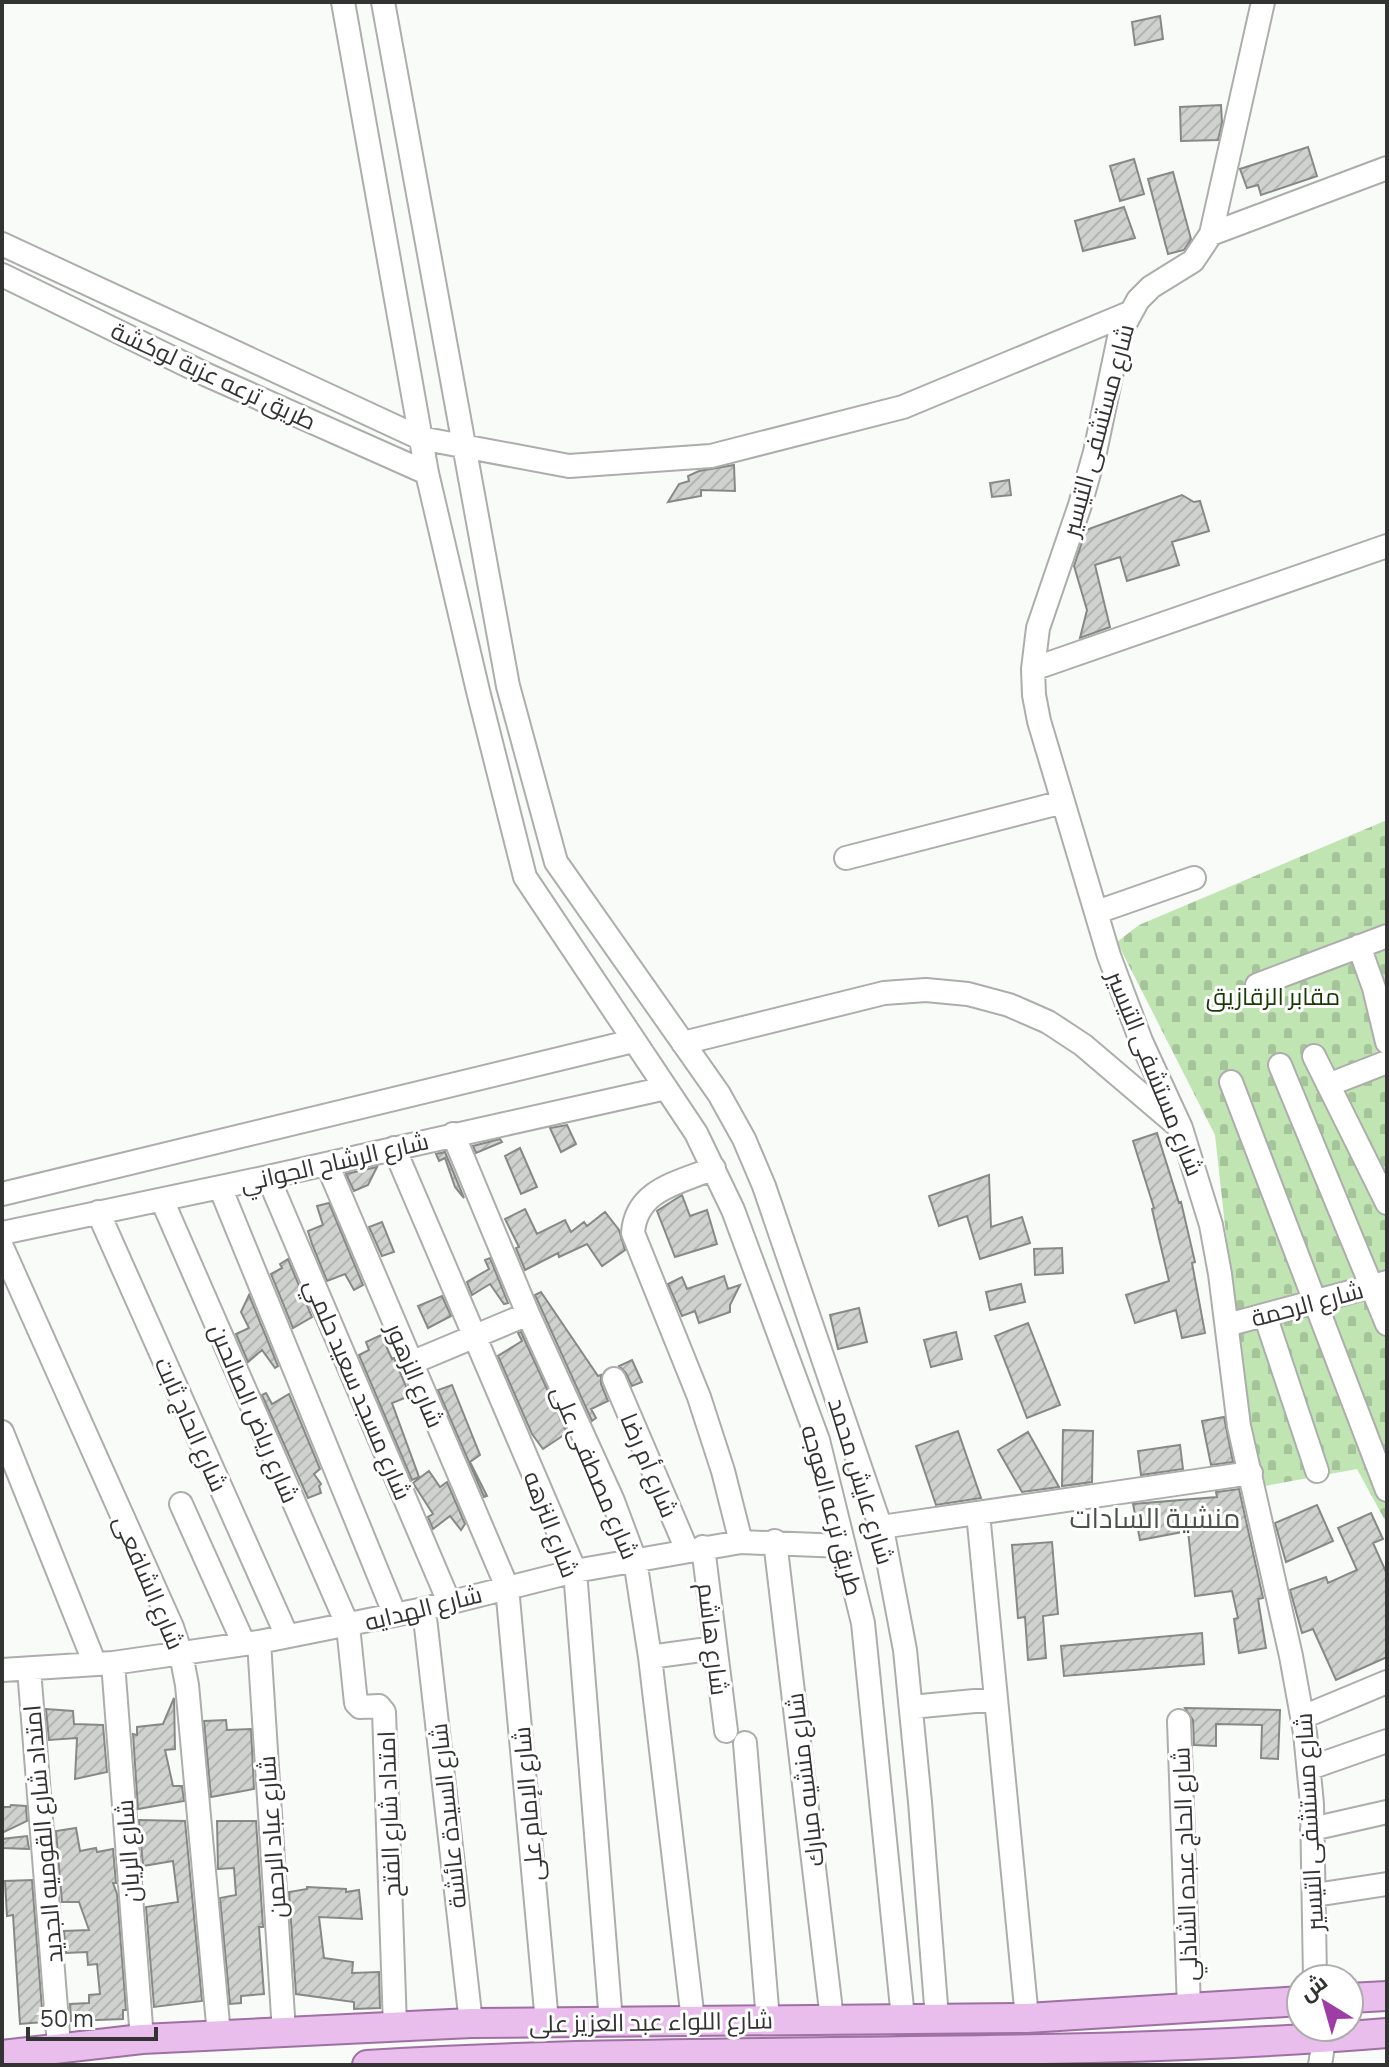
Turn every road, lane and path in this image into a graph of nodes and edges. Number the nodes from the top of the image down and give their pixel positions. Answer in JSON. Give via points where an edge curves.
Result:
{"nodes":[{"id":1,"x":343,"y":2,"type":"edge"},
{"id":2,"x":383,"y":2,"type":"edge"},
{"id":3,"x":1263,"y":2,"type":"edge"},
{"id":4,"x":1387,"y":168,"type":"edge"},
{"id":5,"x":1213,"y":227,"type":"junction"},
{"id":6,"x":2,"y":244,"type":"edge"},
{"id":7,"x":2,"y":275,"type":"edge"},
{"id":8,"x":1127,"y":314,"type":"junction"},
{"id":9,"x":420,"y":438,"type":"junction"},
{"id":10,"x":463,"y":446,"type":"junction"},
{"id":11,"x":427,"y":473,"type":"junction"},
{"id":12,"x":1387,"y":546,"type":"edge"},
{"id":13,"x":1033,"y":669,"type":"junction"},
{"id":14,"x":1063,"y":802,"type":"junction"},
{"id":15,"x":846,"y":858,"type":"dead end"},
{"id":16,"x":1194,"y":878,"type":"dead end"},
{"id":17,"x":1097,"y":912,"type":"junction"},
{"id":18,"x":1387,"y":936,"type":"edge"},
{"id":19,"x":1359,"y":946,"type":"junction"},
{"id":20,"x":1257,"y":985,"type":"dead end"},
{"id":21,"x":1380,"y":986,"type":"edge"},
{"id":22,"x":677,"y":1035,"type":"junction"},
{"id":23,"x":633,"y":1041,"type":"junction"},
{"id":24,"x":1387,"y":1042,"type":"edge"},
{"id":25,"x":1314,"y":1056,"type":"dead end"},
{"id":26,"x":1387,"y":1062,"type":"edge"},
{"id":27,"x":1280,"y":1065,"type":"dead end"},
{"id":28,"x":1231,"y":1082,"type":"dead end"},
{"id":29,"x":1328,"y":1085,"type":"junction"},
{"id":30,"x":666,"y":1088,"type":"junction"},
{"id":31,"x":1181,"y":1128,"type":"junction"},
{"id":32,"x":453,"y":1134,"type":"junction"},
{"id":33,"x":394,"y":1148,"type":"junction"},
{"id":34,"x":327,"y":1164,"type":"junction"},
{"id":35,"x":714,"y":1168,"type":"junction"},
{"id":36,"x":268,"y":1177,"type":"junction"},
{"id":37,"x":220,"y":1187,"type":"junction"},
{"id":38,"x":2,"y":1194,"type":"edge"},
{"id":39,"x":162,"y":1200,"type":"junction"},
{"id":40,"x":1387,"y":1203,"type":"edge"},
{"id":41,"x":98,"y":1212,"type":"junction"},
{"id":42,"x":2,"y":1233,"type":"edge"},
{"id":43,"x":2,"y":1247,"type":"edge"},
{"id":44,"x":1379,"y":1284,"type":"edge"},
{"id":45,"x":1315,"y":1302,"type":"junction"},
{"id":46,"x":528,"y":1314,"type":"junction"},
{"id":47,"x":1265,"y":1315,"type":"junction"},
{"id":48,"x":1387,"y":1324,"type":"edge"},
{"id":49,"x":1227,"y":1325,"type":"junction"},
{"id":50,"x":475,"y":1335,"type":"junction"},
{"id":51,"x":411,"y":1363,"type":"junction"},
{"id":52,"x":614,"y":1379,"type":"dead end"},
{"id":53,"x":2,"y":1432,"type":"edge"},
{"id":54,"x":1317,"y":1471,"type":"dead end"},
{"id":55,"x":1251,"y":1473,"type":"junction"},
{"id":56,"x":1387,"y":1490,"type":"edge"},
{"id":57,"x":181,"y":1504,"type":"dead end"},
{"id":58,"x":978,"y":1513,"type":"junction"},
{"id":59,"x":881,"y":1527,"type":"junction"},
{"id":60,"x":775,"y":1541,"type":"junction"},
{"id":61,"x":741,"y":1542,"type":"junction"},
{"id":62,"x":843,"y":1546,"type":"junction"},
{"id":63,"x":695,"y":1549,"type":"junction"},
{"id":64,"x":635,"y":1560,"type":"junction"},
{"id":65,"x":575,"y":1571,"type":"junction"},
{"id":66,"x":507,"y":1587,"type":"junction"},
{"id":67,"x":449,"y":1602,"type":"junction"},
{"id":68,"x":424,"y":1609,"type":"junction"},
{"id":69,"x":395,"y":1615,"type":"junction"},
{"id":70,"x":348,"y":1626,"type":"junction"},
{"id":71,"x":287,"y":1636,"type":"junction"},
{"id":72,"x":251,"y":1643,"type":"junction"},
{"id":73,"x":715,"y":1648,"type":"junction"},
{"id":74,"x":181,"y":1654,"type":"junction"},
{"id":75,"x":650,"y":1657,"type":"junction"},
{"id":76,"x":104,"y":1664,"type":"junction"},
{"id":77,"x":29,"y":1669,"type":"junction"},
{"id":78,"x":2,"y":1670,"type":"edge"},
{"id":79,"x":1387,"y":1682,"type":"edge"},
{"id":80,"x":996,"y":1699,"type":"junction"},
{"id":81,"x":911,"y":1707,"type":"junction"},
{"id":82,"x":1303,"y":1717,"type":"junction"},
{"id":83,"x":1179,"y":1721,"type":"dead end"},
{"id":84,"x":726,"y":1731,"type":"dead end"},
{"id":85,"x":1387,"y":1741,"type":"edge"},
{"id":86,"x":745,"y":1743,"type":"dead end"},
{"id":87,"x":1310,"y":1768,"type":"junction"},
{"id":88,"x":1387,"y":1812,"type":"edge"},
{"id":89,"x":1312,"y":1829,"type":"junction"},
{"id":90,"x":1387,"y":1884,"type":"edge"},
{"id":91,"x":1315,"y":1895,"type":"junction"},
{"id":92,"x":1315,"y":1963,"type":"edge"},
{"id":93,"x":1387,"y":1996,"type":"edge"},
{"id":94,"x":1365,"y":1997,"type":"edge"},
{"id":95,"x":1285,"y":2002,"type":"edge"},
{"id":96,"x":1189,"y":2008,"type":"junction"},
{"id":97,"x":903,"y":2018,"type":"junction"},
{"id":98,"x":937,"y":2018,"type":"junction"},
{"id":99,"x":1027,"y":2018,"type":"junction"},
{"id":100,"x":832,"y":2019,"type":"junction"},
{"id":101,"x":697,"y":2020,"type":"junction"},
{"id":102,"x":756,"y":2020,"type":"junction"},
{"id":103,"x":547,"y":2022,"type":"junction"},
{"id":104,"x":611,"y":2022,"type":"junction"},
{"id":105,"x":471,"y":2023,"type":"junction"},
{"id":106,"x":395,"y":2026,"type":"junction"},
{"id":107,"x":284,"y":2032,"type":"junction"},
{"id":108,"x":1387,"y":2033,"type":"edge"},
{"id":109,"x":219,"y":2035,"type":"junction"},
{"id":110,"x":142,"y":2039,"type":"junction"},
{"id":111,"x":59,"y":2046,"type":"junction"},
{"id":112,"x":1322,"y":2052,"type":"edge"},
{"id":113,"x":744,"y":2053,"type":"junction"},
{"id":114,"x":2,"y":2055,"type":"edge"},
{"id":115,"x":1132,"y":2056,"type":"edge"},
{"id":116,"x":708,"y":2057,"type":"edge"},
{"id":117,"x":836,"y":2058,"type":"edge"},
{"id":118,"x":918,"y":2058,"type":"edge"},
{"id":119,"x":1007,"y":2058,"type":"edge"},
{"id":120,"x":794,"y":2059,"type":"edge"},
{"id":121,"x":618,"y":2060,"type":"edge"},
{"id":122,"x":497,"y":2062,"type":"edge"},
{"id":123,"x":384,"y":2064,"type":"edge"},
{"id":124,"x":367,"y":2065,"type":"edge"}],
"edges":[{"from":1,"to":9,"type":"street","name":"طريق ترعه العوجه"},
{"from":2,"to":10,"type":"street","name":"شارع عايش محمد"},
{"from":3,"to":5,"type":"street"},
{"from":4,"to":5,"type":"street"},
{"from":5,"to":8,"type":"street","name":"شارع مستشفى التيسير","via":[[1193,261],[1151,287]]},
{"from":6,"to":9,"type":"street","name":"طريق ترعه عزبة لوكشة"},
{"from":7,"to":11,"type":"street","name":"طريق ترعه عزبة لوكشة","via":[[207,375]]},
{"from":8,"to":10,"type":"street","name":"طريق ترعه عزبة لوكشة","via":[[903,407],[711,456],[569,466]]},
{"from":8,"to":13,"type":"street","name":"شارع مستشفى التيسير","via":[[1080,505],[1038,628]]},
{"from":9,"to":10,"type":"street","name":"طريق ترعه عزبة لوكشة"},
{"from":9,"to":11,"type":"street","name":"طريق ترعه العوجه"},
{"from":10,"to":22,"type":"street","name":"شارع عايش محمد","via":[[508,686],[556,862]]},
{"from":11,"to":23,"type":"street","name":"طريق ترعه العوجه","via":[[525,877]]},
{"from":12,"to":13,"type":"street"},
{"from":13,"to":14,"type":"street","name":"شارع مستشفى التيسير","via":[[1039,721]]},
{"from":14,"to":15,"type":"street"},
{"from":14,"to":17,"type":"street","name":"شارع مستشفى التيسير"},
{"from":16,"to":17,"type":"street"},
{"from":17,"to":31,"type":"street","name":"شارع مستشفى التيسير","via":[[1124,999]]},
{"from":18,"to":19,"type":"street"},
{"from":19,"to":20,"type":"street"},
{"from":19,"to":21,"type":"street"},
{"from":21,"to":24,"type":"street"},
{"from":22,"to":31,"type":"street","via":[[884,993],[968,994],[1048,1022]]},
{"from":22,"to":59,"type":"street","name":"شارع عايش محمد","via":[[719,1094],[764,1186]]},
{"from":23,"to":30,"type":"street","name":"طريق ترعه العوجه"},
{"from":23,"to":38,"type":"street","name":"شارع الرشاح الجواني"},
{"from":25,"to":29,"type":"street"},
{"from":26,"to":29,"type":"street"},
{"from":27,"to":44,"type":"street"},
{"from":28,"to":45,"type":"street"},
{"from":29,"to":40,"type":"street"},
{"from":30,"to":32,"type":"street","name":"شارع الرشاح الجواني"},
{"from":30,"to":35,"type":"street","name":"طريق ترعه العوجه"},
{"from":31,"to":49,"type":"street","name":"شارع مستشفى التيسير","via":[[1211,1225]]},
{"from":32,"to":33,"type":"street","name":"شارع الرشاح الجواني"},
{"from":32,"to":46,"type":"street","name":"شارع مصطفى على"},
{"from":33,"to":34,"type":"street","name":"شارع الرشاح الجواني"},
{"from":33,"to":50,"type":"street","name":"شارع النزهه"},
{"from":34,"to":36,"type":"street","name":"شارع الرشاح الجواني"},
{"from":34,"to":51,"type":"street","name":"شارع الزهور"},
{"from":35,"to":61,"type":"street","via":[[649,1197],[634,1219],[633,1233],[699,1397]]},
{"from":35,"to":62,"type":"street","name":"طريق ترعه العوجه","via":[[818,1440]]},
{"from":36,"to":37,"type":"street","name":"شارع الرشاح الجواني"},
{"from":36,"to":67,"type":"street","name":"شارع مسجد سعيد حلمي"},
{"from":37,"to":39,"type":"street","name":"شارع الرشاح الجواني"},
{"from":37,"to":69,"type":"street"},
{"from":39,"to":41,"type":"street","name":"شارع الرشاح الجواني"},
{"from":39,"to":70,"type":"street","name":"شارع رياض الصالحىن"},
{"from":41,"to":42,"type":"street","name":"شارع الرشاح الجواني"},
{"from":41,"to":71,"type":"street","name":"شارع الحاج ثابت"},
{"from":43,"to":74,"type":"street","name":"شارع الشافعى"},
{"from":44,"to":45,"type":"street","name":"شارع الرحمة"},
{"from":44,"to":48,"type":"street"},
{"from":45,"to":47,"type":"street","name":"شارع الرحمة"},
{"from":45,"to":56,"type":"street"},
{"from":46,"to":50,"type":"street"},
{"from":46,"to":64,"type":"street","name":"شارع مصطفى على"},
{"from":47,"to":49,"type":"street","name":"شارع الرحمة"},
{"from":47,"to":54,"type":"street"},
{"from":49,"to":55,"type":"street","name":"شارع مستشفى التيسير","via":[[1239,1426]]},
{"from":50,"to":51,"type":"street"},
{"from":50,"to":65,"type":"street","name":"شارع النزهه"},
{"from":51,"to":66,"type":"street","name":"شارع الزهور"},
{"from":52,"to":63,"type":"street","name":"شارع أم رضا"},
{"from":53,"to":76,"type":"street","name":"شارع الريان"},
{"from":55,"to":58,"type":"street"},
{"from":55,"to":82,"type":"street","name":"شارع مستشفى التيسير"},
{"from":57,"to":72,"type":"street","name":"شارع عباد الرحمن"},
{"from":58,"to":59,"type":"street"},
{"from":58,"to":80,"type":"street"},
{"from":59,"to":81,"type":"street","name":"شارع عايش محمد"},
{"from":60,"to":61,"type":"street","name":"شارع الهدايه"},
{"from":60,"to":62,"type":"street","name":"شارع الهدايه"},
{"from":60,"to":100,"type":"street","name":"شارع منشيه مبارك"},
{"from":61,"to":63,"type":"street","name":"شارع الهدايه"},
{"from":62,"to":97,"type":"street","name":"طريق ترعه العوجه","via":[[863,1623]]},
{"from":63,"to":64,"type":"street","name":"شارع الهدايه"},
{"from":63,"to":73,"type":"street","name":"شارع هاشم"},
{"from":64,"to":65,"type":"street","name":"شارع الهدايه"},
{"from":64,"to":75,"type":"street","name":"شارع مصطفى على"},
{"from":65,"to":66,"type":"street","name":"شارع الهدايه"},
{"from":65,"to":104,"type":"street","name":"شارع النزهه"},
{"from":66,"to":67,"type":"street","name":"شارع الهدايه"},
{"from":66,"to":103,"type":"street","name":"شارع الإمام على"},
{"from":67,"to":68,"type":"street","name":"شارع الهدايه"},
{"from":68,"to":69,"type":"street","name":"شارع الهدايه"},
{"from":68,"to":105,"type":"street","name":"شارع السيدة عائشة"},
{"from":69,"to":70,"type":"street","name":"شارع الهدايه"},
{"from":70,"to":71,"type":"street","name":"شارع الهدايه"},
{"from":70,"to":106,"type":"street","name":"امتداد شارع الفتح","via":[[356,1703],[379,1706],[384,1712]]},
{"from":71,"to":72,"type":"street","name":"شارع الهدايه"},
{"from":72,"to":74,"type":"street","name":"شارع الهدايه"},
{"from":72,"to":107,"type":"street","name":"شارع عباد الرحمن"},
{"from":73,"to":75,"type":"street"},
{"from":73,"to":84,"type":"street","name":"شارع هاشم"},
{"from":74,"to":76,"type":"street","name":"شارع الهدايه"},
{"from":74,"to":109,"type":"street","name":"شارع الشافعى"},
{"from":75,"to":101,"type":"street","name":"شارع مصطفى على"},
{"from":76,"to":77,"type":"street","name":"شارع الهدايه"},
{"from":76,"to":110,"type":"street","name":"شارع الريان"},
{"from":77,"to":78,"type":"street","name":"شارع الهدايه"},
{"from":77,"to":111,"type":"street","name":"امتداد شارع القوميه الجديد"},
{"from":79,"to":82,"type":"street"},
{"from":80,"to":81,"type":"street"},
{"from":80,"to":99,"type":"street"},
{"from":81,"to":98,"type":"street","name":"شارع عايش محمد"},
{"from":82,"to":87,"type":"street","name":"شارع مستشفى التيسير"},
{"from":83,"to":96,"type":"street","name":"شارع الحاج عبده الشاذلي"},
{"from":85,"to":87,"type":"street"},
{"from":86,"to":102,"type":"street"},
{"from":87,"to":89,"type":"street","name":"شارع مستشفى التيسير"},
{"from":88,"to":89,"type":"street"},
{"from":89,"to":91,"type":"street","name":"شارع مستشفى التيسير"},
{"from":90,"to":91,"type":"street"},
{"from":91,"to":92,"type":"street","name":"شارع مستشفى التيسير"},
{"from":93,"to":94,"type":"main road"},
{"from":95,"to":96,"type":"main road","name":"شارع اللواء عبد العزيز على"},
{"from":96,"to":99,"type":"main road","name":"شارع اللواء عبد العزيز على"},
{"from":97,"to":98,"type":"main road","name":"شارع اللواء عبد العزيز على"},
{"from":97,"to":100,"type":"main road","name":"شارع اللواء عبد العزيز على"},
{"from":98,"to":99,"type":"main road","name":"شارع اللواء عبد العزيز على"},
{"from":100,"to":102,"type":"main road","name":"شارع اللواء عبد العزيز على"},
{"from":101,"to":102,"type":"main road","name":"شارع اللواء عبد العزيز على"},
{"from":101,"to":104,"type":"main road","name":"شارع اللواء عبد العزيز على"},
{"from":101,"to":116,"type":"main road","via":[[693,2043]]},
{"from":102,"to":113,"type":"main road"},
{"from":103,"to":104,"type":"main road","name":"شارع اللواء عبد العزيز على"},
{"from":103,"to":105,"type":"main road","name":"شارع اللواء عبد العزيز على"},
{"from":105,"to":106,"type":"main road","name":"شارع اللواء عبد العزيز على"},
{"from":106,"to":107,"type":"main road","name":"شارع اللواء عبد العزيز على"},
{"from":107,"to":109,"type":"main road","name":"شارع اللواء عبد العزيز على"},
{"from":108,"to":112,"type":"main road","name":"شارع اللواء عبد العزيز على"},
{"from":109,"to":110,"type":"main road","name":"شارع اللواء عبد العزيز على"},
{"from":110,"to":111,"type":"main road","name":"شارع اللواء عبد العزيز على"},
{"from":111,"to":114,"type":"main road","name":"شارع اللواء عبد العزيز على"},
{"from":112,"to":115,"type":"main road","name":"شارع اللواء عبد العزيز على"},
{"from":113,"to":116,"type":"main road","name":"شارع اللواء عبد العزيز على"},
{"from":113,"to":120,"type":"main road","name":"شارع اللواء عبد العزيز على"},
{"from":115,"to":119,"type":"main road","name":"شارع اللواء عبد العزيز على"},
{"from":116,"to":121,"type":"main road","name":"شارع اللواء عبد العزيز على"},
{"from":117,"to":118,"type":"main road","name":"شارع اللواء عبد العزيز على"},
{"from":117,"to":120,"type":"main road","name":"شارع اللواء عبد العزيز على"},
{"from":118,"to":119,"type":"main road","name":"شارع اللواء عبد العزيز على"},
{"from":121,"to":122,"type":"main road","name":"شارع اللواء عبد العزيز على"},
{"from":122,"to":123,"type":"main road","name":"شارع اللواء عبد العزيز على"},
{"from":123,"to":124,"type":"main road","name":"شارع اللواء عبد العزيز على"}]}
